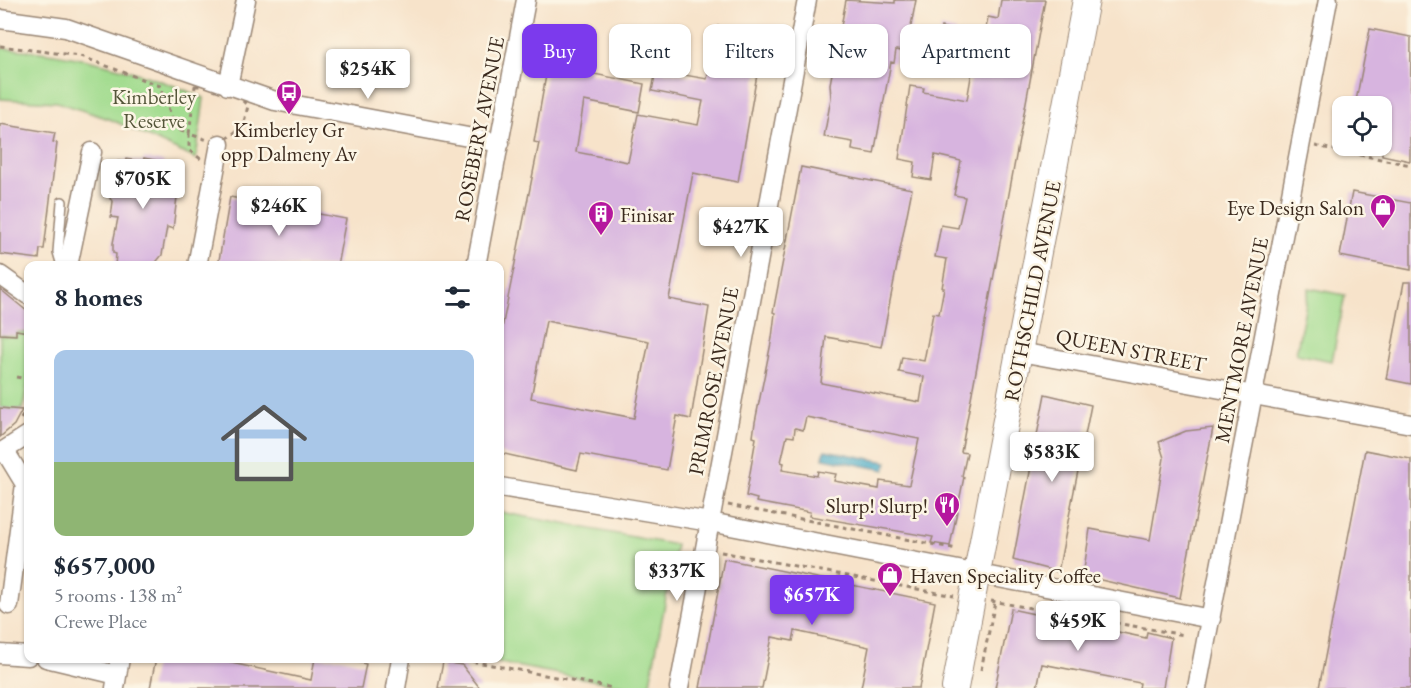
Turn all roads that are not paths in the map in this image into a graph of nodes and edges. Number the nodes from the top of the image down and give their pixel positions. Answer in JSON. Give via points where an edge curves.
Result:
{"nodes":[{"id":1,"x":246,"y":0,"type":"edge"},
{"id":2,"x":526,"y":0,"type":"edge"},
{"id":3,"x":807,"y":0,"type":"edge"},
{"id":4,"x":1086,"y":0,"type":"edge"},
{"id":5,"x":1328,"y":0,"type":"edge"},
{"id":6,"x":0,"y":19,"type":"edge"},
{"id":7,"x":228,"y":86,"type":"junction"},
{"id":8,"x":500,"y":143,"type":"junction"},
{"id":9,"x":220,"y":144,"type":"dead end"},
{"id":10,"x":92,"y":152,"type":"dead end"},
{"id":11,"x":62,"y":202,"type":"dead end"},
{"id":12,"x":61,"y":261,"type":"edge"},
{"id":13,"x":69,"y":261,"type":"edge"},
{"id":14,"x":198,"y":261,"type":"edge"},
{"id":15,"x":477,"y":261,"type":"edge"},
{"id":16,"x":0,"y":275,"type":"edge"},
{"id":17,"x":24,"y":292,"type":"edge"},
{"id":18,"x":1020,"y":352,"type":"junction"},
{"id":19,"x":1253,"y":395,"type":"junction"},
{"id":20,"x":1411,"y":424,"type":"edge"},
{"id":21,"x":24,"y":438,"type":"edge"},
{"id":22,"x":3,"y":452,"type":"edge"},
{"id":23,"x":24,"y":483,"type":"edge"},
{"id":24,"x":504,"y":488,"type":"edge"},
{"id":25,"x":24,"y":492,"type":"edge"},
{"id":26,"x":710,"y":522,"type":"junction"},
{"id":27,"x":977,"y":576,"type":"junction"},
{"id":28,"x":9,"y":605,"type":"dead end"},
{"id":29,"x":1211,"y":619,"type":"junction"},
{"id":30,"x":0,"y":654,"type":"edge"},
{"id":31,"x":24,"y":656,"type":"edge"},
{"id":32,"x":68,"y":663,"type":"edge"},
{"id":33,"x":400,"y":663,"type":"edge"},
{"id":34,"x":118,"y":674,"type":"edge"},
{"id":35,"x":396,"y":688,"type":"edge"},
{"id":36,"x":679,"y":688,"type":"edge"},
{"id":37,"x":955,"y":688,"type":"edge"},
{"id":38,"x":1197,"y":688,"type":"edge"}],
"edges":[{"from":1,"to":7,"type":"street"},
{"from":2,"to":8,"type":"street","name":"ROSEBERY AVENUE"},
{"from":3,"to":26,"type":"street","name":"PRIMROSE AVENUE"},
{"from":4,"to":18,"type":"street","name":"ROTHSCHILD AVENUE"},
{"from":5,"to":19,"type":"street","name":"MENTMORE AVENUE"},
{"from":6,"to":7,"type":"street","via":[[66,28]]},
{"from":7,"to":8,"type":"street","via":[[275,101]]},
{"from":8,"to":15,"type":"street","name":"ROSEBERY AVENUE"},
{"from":9,"to":14,"type":"street"},
{"from":10,"to":13,"type":"street"},
{"from":11,"to":12,"type":"lane"},
{"from":16,"to":17,"type":"street"},
{"from":18,"to":19,"type":"street","name":"QUEEN STREET"},
{"from":18,"to":27,"type":"street","name":"ROTHSCHILD AVENUE"},
{"from":19,"to":20,"type":"street","name":"QUEEN STREET"},
{"from":19,"to":29,"type":"street","name":"MENTMORE AVENUE"},
{"from":21,"to":22,"type":"street"},
{"from":22,"to":23,"type":"street"},
{"from":24,"to":26,"type":"street"},
{"from":25,"to":28,"type":"street"},
{"from":26,"to":27,"type":"street"},
{"from":26,"to":36,"type":"street","name":"PRIMROSE AVENUE"},
{"from":27,"to":29,"type":"street"},
{"from":27,"to":37,"type":"street","name":"ROTHSCHILD AVENUE"},
{"from":29,"to":38,"type":"street","name":"MENTMORE AVENUE"},
{"from":30,"to":31,"type":"street"},
{"from":32,"to":34,"type":"street"},
{"from":33,"to":35,"type":"street"}]}
